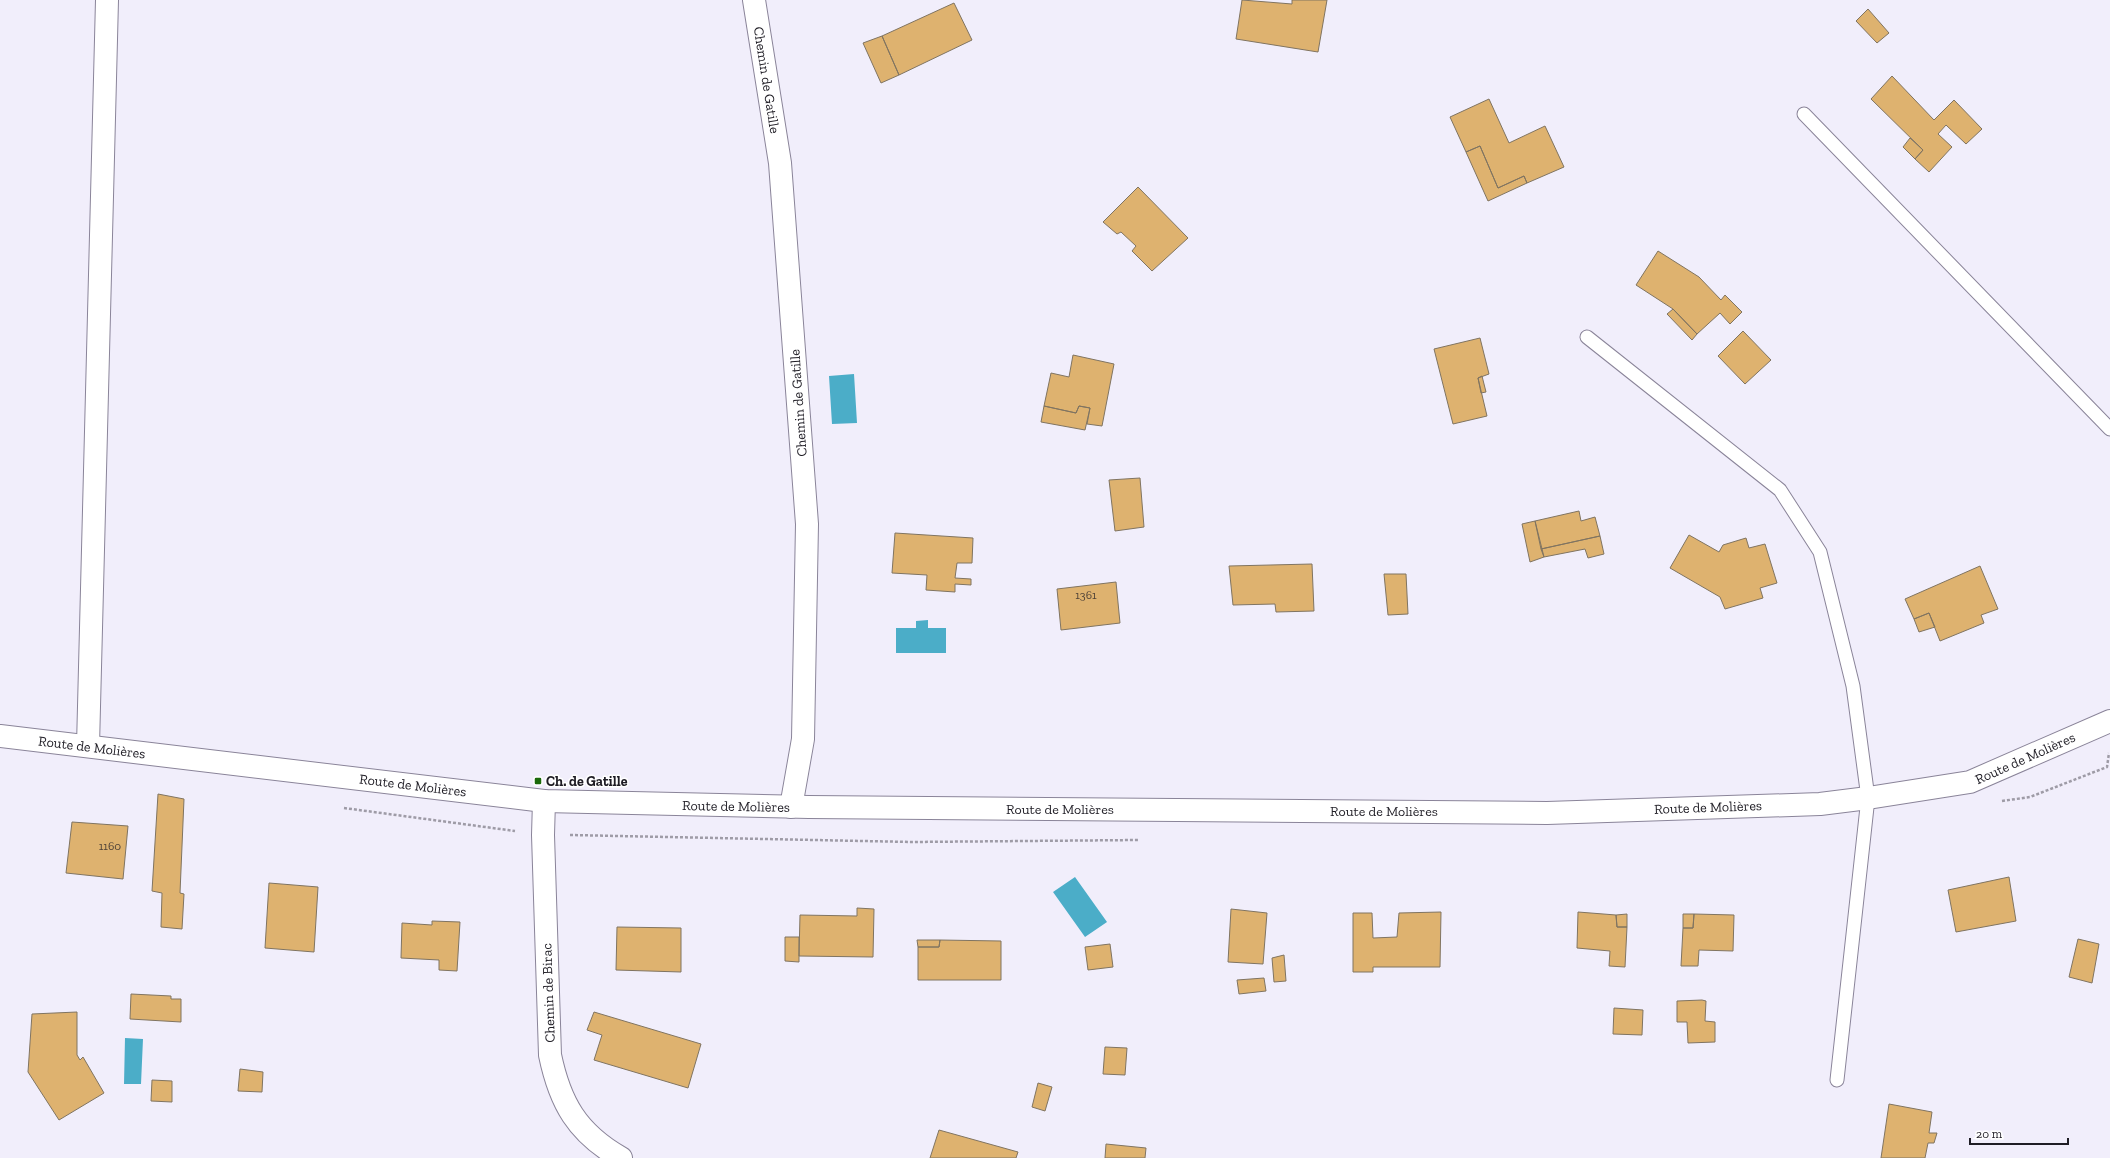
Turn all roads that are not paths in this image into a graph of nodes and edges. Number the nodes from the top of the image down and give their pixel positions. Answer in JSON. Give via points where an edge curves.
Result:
{"nodes":[{"id":1,"x":107,"y":0,"type":"edge"},
{"id":2,"x":754,"y":0,"type":"edge"},
{"id":3,"x":1804,"y":114,"type":"dead end"},
{"id":4,"x":1587,"y":337,"type":"dead end"},
{"id":5,"x":2110,"y":429,"type":"edge"},
{"id":6,"x":2110,"y":721,"type":"edge"},
{"id":7,"x":0,"y":736,"type":"edge"},
{"id":8,"x":0,"y":743,"type":"edge"},
{"id":9,"x":88,"y":746,"type":"junction"},
{"id":10,"x":1868,"y":798,"type":"junction"},
{"id":11,"x":544,"y":801,"type":"junction"},
{"id":12,"x":791,"y":807,"type":"junction"},
{"id":13,"x":1837,"y":1080,"type":"dead end"},
{"id":14,"x":621,"y":1158,"type":"edge"}],
"edges":[{"from":1,"to":9,"type":"main road"},
{"from":2,"to":12,"type":"main road","name":"Chemin de Gatille","via":[[780,163],[807,524],[803,739]]},
{"from":3,"to":5,"type":"lane"},
{"from":4,"to":10,"type":"lane","via":[[1780,490],[1820,552],[1853,686]]},
{"from":6,"to":10,"type":"main road","name":"Route de Molières","via":[[1970,782]]},
{"from":7,"to":8,"type":"main road"},
{"from":7,"to":9,"type":"main road","name":"Route de Molières"},
{"from":9,"to":11,"type":"main road","name":"Route de Molières"},
{"from":10,"to":12,"type":"main road","name":"Route de Molières","via":[[1820,804],[1547,813]]},
{"from":10,"to":13,"type":"lane"},
{"from":11,"to":12,"type":"main road","name":"Route de Molières"},
{"from":11,"to":14,"type":"main road","name":"Chemin de Birac","via":[[548,1025],[551,1062],[556,1083],[568,1109],[582,1128],[605,1149]]}]}
